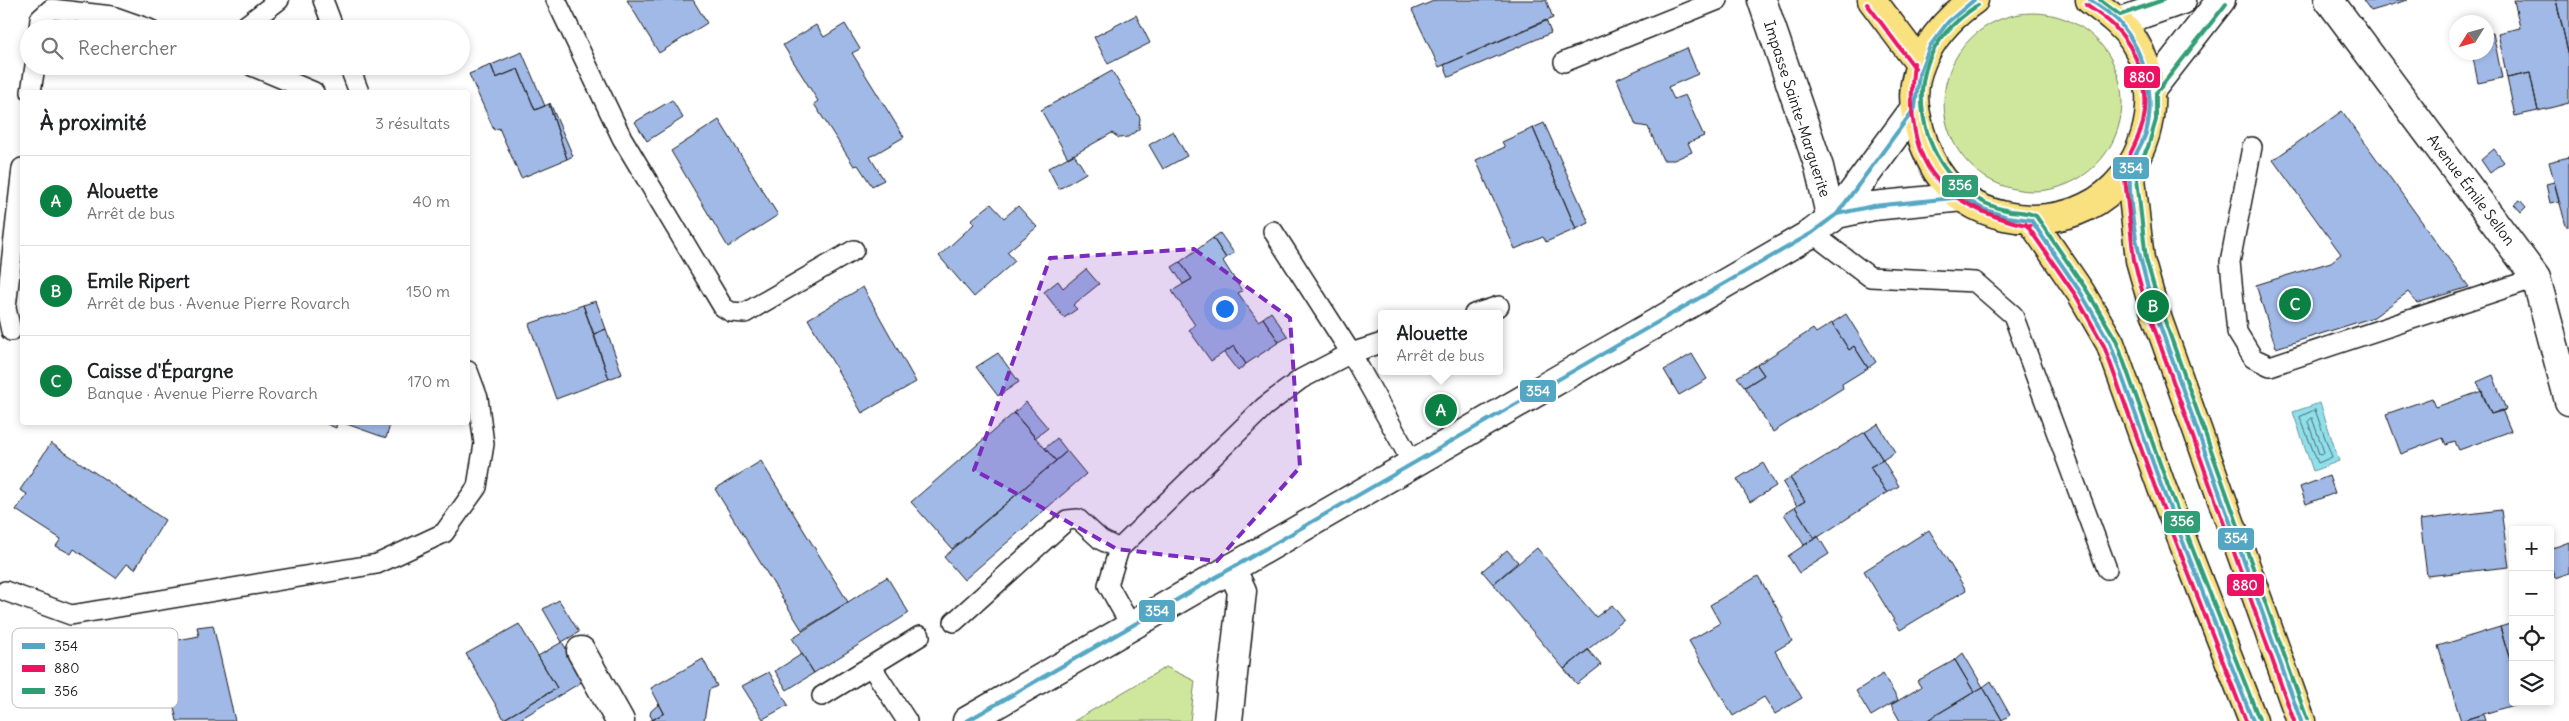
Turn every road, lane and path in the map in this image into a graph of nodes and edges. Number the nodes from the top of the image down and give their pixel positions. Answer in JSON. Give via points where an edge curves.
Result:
{"nodes":[{"id":1,"x":279,"y":0,"type":"edge"},
{"id":2,"x":323,"y":0,"type":"edge"},
{"id":3,"x":556,"y":0,"type":"edge"},
{"id":4,"x":1718,"y":0,"type":"edge"},
{"id":5,"x":1762,"y":0,"type":"edge"},
{"id":6,"x":1872,"y":0,"type":"edge"},
{"id":7,"x":1974,"y":0,"type":"edge"},
{"id":8,"x":2090,"y":0,"type":"edge"},
{"id":9,"x":2182,"y":0,"type":"edge"},
{"id":10,"x":2221,"y":0,"type":"edge"},
{"id":11,"x":2329,"y":0,"type":"edge"},
{"id":12,"x":40,"y":20,"type":"edge"},
{"id":13,"x":123,"y":20,"type":"edge"},
{"id":14,"x":253,"y":20,"type":"edge"},
{"id":15,"x":331,"y":20,"type":"edge"},
{"id":16,"x":2119,"y":22,"type":"junction"},
{"id":17,"x":1564,"y":62,"type":"dead end"},
{"id":18,"x":1920,"y":64,"type":"junction"},
{"id":19,"x":33,"y":75,"type":"edge"},
{"id":20,"x":273,"y":75,"type":"edge"},
{"id":21,"x":352,"y":75,"type":"edge"},
{"id":22,"x":31,"y":90,"type":"edge"},
{"id":23,"x":309,"y":90,"type":"edge"},
{"id":24,"x":358,"y":90,"type":"edge"},
{"id":25,"x":2150,"y":91,"type":"junction"},
{"id":26,"x":1915,"y":108,"type":"junction"},
{"id":27,"x":2252,"y":147,"type":"dead end"},
{"id":28,"x":2130,"y":169,"type":"junction"},
{"id":29,"x":20,"y":186,"type":"edge"},
{"id":30,"x":1963,"y":197,"type":"junction"},
{"id":31,"x":2031,"y":220,"type":"junction"},
{"id":32,"x":1827,"y":222,"type":"junction"},
{"id":33,"x":1274,"y":231,"type":"dead end"},
{"id":34,"x":854,"y":250,"type":"dead end"},
{"id":35,"x":2536,"y":278,"type":"junction"},
{"id":36,"x":1499,"y":306,"type":"dead end"},
{"id":37,"x":1486,"y":310,"type":"edge"},
{"id":38,"x":11,"y":331,"type":"dead end"},
{"id":39,"x":1378,"y":344,"type":"edge"},
{"id":40,"x":1352,"y":353,"type":"junction"},
{"id":41,"x":470,"y":376,"type":"edge"},
{"id":42,"x":2569,"y":401,"type":"edge"},
{"id":43,"x":1413,"y":464,"type":"junction"},
{"id":44,"x":1119,"y":549,"type":"junction"},
{"id":45,"x":1231,"y":568,"type":"junction"},
{"id":46,"x":2107,"y":569,"type":"dead end"},
{"id":47,"x":5,"y":591,"type":"dead end"},
{"id":48,"x":954,"y":622,"type":"dead end"},
{"id":49,"x":1131,"y":626,"type":"junction"},
{"id":50,"x":920,"y":636,"type":"dead end"},
{"id":51,"x":581,"y":651,"type":"dead end"},
{"id":52,"x":871,"y":666,"type":"junction"},
{"id":53,"x":822,"y":696,"type":"dead end"},
{"id":54,"x":620,"y":721,"type":"edge"},
{"id":55,"x":907,"y":721,"type":"edge"},
{"id":56,"x":967,"y":721,"type":"edge"},
{"id":57,"x":1228,"y":721,"type":"edge"},
{"id":58,"x":2253,"y":721,"type":"edge"},
{"id":59,"x":2301,"y":721,"type":"edge"}],
"edges":[{"from":1,"to":14,"type":"lane"},
{"from":2,"to":15,"type":"lane"},
{"from":3,"to":34,"type":"lane","via":[[622,138],[723,307],[731,312],[745,313]]},
{"from":4,"to":17,"type":"lane"},
{"from":5,"to":32,"type":"main road","name":"Impasse Sainte-Marguerite","via":[[1818,167]]},
{"from":6,"to":18,"type":"main road"},
{"from":7,"to":18,"type":"main road","via":[[1954,14],[1934,37]]},
{"from":8,"to":16,"type":"main road"},
{"from":9,"to":16,"type":"main road"},
{"from":10,"to":25,"type":"main road"},
{"from":11,"to":35,"type":"main road","name":"Avenue Émile Sellon"},
{"from":12,"to":13,"type":"lane","via":[[51,9]]},
{"from":16,"to":25,"type":"main road","via":[[2134,42],[2145,66]]},
{"from":18,"to":26,"type":"main road"},
{"from":19,"to":22,"type":"lane"},
{"from":20,"to":23,"type":"lane"},
{"from":21,"to":24,"type":"lane"},
{"from":25,"to":28,"type":"main road","via":[[2150,118]]},
{"from":26,"to":30,"type":"main road","via":[[1922,142],[1938,172]]},
{"from":26,"to":32,"type":"main road"},
{"from":27,"to":35,"type":"lane","via":[[2230,262],[2237,332],[2253,358],[2270,366]]},
{"from":28,"to":31,"type":"main road","via":[[2110,190],[2086,207],[2060,217]]},
{"from":28,"to":59,"type":"main road","via":[[2140,260],[2153,306]]},
{"from":29,"to":38,"type":"lane","via":[[6,308]]},
{"from":30,"to":31,"type":"main road","via":[[2006,217]]},
{"from":30,"to":32,"type":"main road","via":[[1872,206]]},
{"from":31,"to":58,"type":"main road","via":[[2081,293],[2110,343],[2162,488]]},
{"from":32,"to":43,"type":"main road"},
{"from":32,"to":46,"type":"lane","via":[[1870,277],[1975,282],[2013,315]]},
{"from":33,"to":40,"type":"lane"},
{"from":35,"to":42,"type":"main road","name":"Avenue Émile Sellon"},
{"from":36,"to":37,"type":"lane"},
{"from":39,"to":40,"type":"lane"},
{"from":40,"to":43,"type":"lane"},
{"from":40,"to":44,"type":"lane","via":[[1301,379],[1264,407]]},
{"from":41,"to":47,"type":"lane","via":[[478,398],[484,444],[477,487],[444,533],[423,544],[377,564],[71,615]]},
{"from":43,"to":45,"type":"main road"},
{"from":44,"to":48,"type":"lane","via":[[1101,540],[1078,519],[1067,520]]},
{"from":44,"to":49,"type":"lane","via":[[1108,585]]},
{"from":45,"to":49,"type":"main road"},
{"from":45,"to":57,"type":"main road","via":[[1242,591]]},
{"from":49,"to":56,"type":"main road"},
{"from":50,"to":52,"type":"lane"},
{"from":51,"to":54,"type":"main road"},
{"from":52,"to":53,"type":"lane"},
{"from":52,"to":55,"type":"lane"}]}
